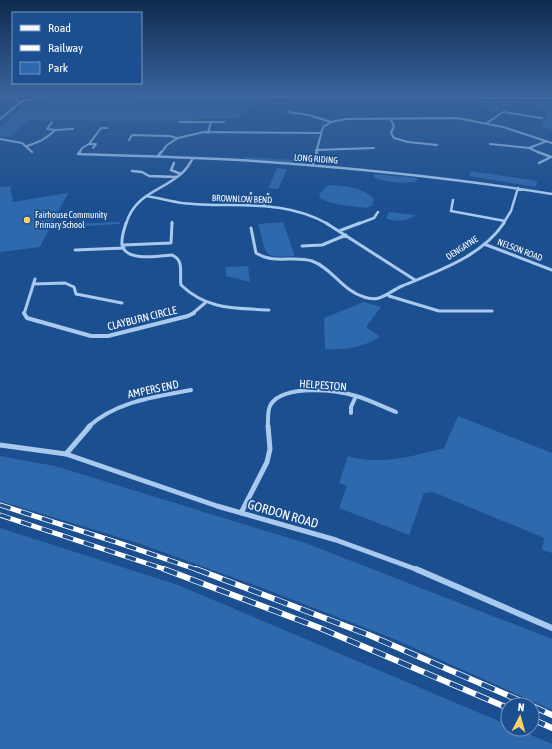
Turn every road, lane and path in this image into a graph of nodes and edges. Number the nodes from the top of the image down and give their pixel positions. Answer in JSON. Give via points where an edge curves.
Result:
{"nodes":[{"id":1,"x":55,"y":130,"type":"edge"},
{"id":2,"x":100,"y":130,"type":"edge"},
{"id":3,"x":322,"y":130,"type":"edge"},
{"id":4,"x":392,"y":130,"type":"edge"},
{"id":5,"x":510,"y":130,"type":"edge"},
{"id":6,"x":208,"y":132,"type":"joint"},
{"id":7,"x":320,"y":133,"type":"junction"},
{"id":8,"x":177,"y":138,"type":"junction"},
{"id":9,"x":0,"y":139,"type":"edge"},
{"id":10,"x":129,"y":140,"type":"dead end"},
{"id":11,"x":547,"y":141,"type":"junction"},
{"id":12,"x":552,"y":143,"type":"edge"},
{"id":13,"x":89,"y":144,"type":"junction"},
{"id":14,"x":490,"y":144,"type":"dead end"},
{"id":15,"x":436,"y":145,"type":"dead end"},
{"id":16,"x":27,"y":146,"type":"junction"},
{"id":17,"x":93,"y":148,"type":"dead end"},
{"id":18,"x":374,"y":148,"type":"dead end"},
{"id":19,"x":530,"y":148,"type":"junction"},
{"id":20,"x":316,"y":150,"type":"junction"},
{"id":21,"x":32,"y":152,"type":"dead end"},
{"id":22,"x":158,"y":156,"type":"junction"},
{"id":23,"x":193,"y":158,"type":"junction"},
{"id":24,"x":174,"y":163,"type":"dead end"},
{"id":25,"x":539,"y":163,"type":"dead end"},
{"id":26,"x":313,"y":165,"type":"junction"},
{"id":27,"x":132,"y":171,"type":"dead end"},
{"id":28,"x":181,"y":174,"type":"junction"},
{"id":29,"x":176,"y":178,"type":"junction"},
{"id":30,"x":518,"y":188,"type":"junction"},
{"id":31,"x":251,"y":192,"type":"dead end"},
{"id":32,"x":268,"y":194,"type":"dead end"},
{"id":33,"x":552,"y":194,"type":"edge"},
{"id":34,"x":146,"y":196,"type":"junction"},
{"id":35,"x":453,"y":200,"type":"dead end"},
{"id":36,"x":248,"y":205,"type":"junction"},
{"id":37,"x":264,"y":205,"type":"junction"},
{"id":38,"x":378,"y":212,"type":"dead end"},
{"id":39,"x":505,"y":221,"type":"junction"},
{"id":40,"x":172,"y":222,"type":"dead end"},
{"id":41,"x":252,"y":228,"type":"dead end"},
{"id":42,"x":339,"y":231,"type":"junction"},
{"id":43,"x":346,"y":235,"type":"junction"},
{"id":44,"x":484,"y":244,"type":"junction"},
{"id":45,"x":302,"y":246,"type":"dead end"},
{"id":46,"x":123,"y":247,"type":"junction"},
{"id":47,"x":75,"y":250,"type":"dead end"},
{"id":48,"x":552,"y":270,"type":"edge"},
{"id":49,"x":35,"y":279,"type":"dead end"},
{"id":50,"x":415,"y":280,"type":"junction"},
{"id":51,"x":33,"y":284,"type":"junction"},
{"id":52,"x":389,"y":296,"type":"junction"},
{"id":53,"x":205,"y":303,"type":"junction"},
{"id":54,"x":122,"y":304,"type":"dead end"},
{"id":55,"x":269,"y":310,"type":"dead end"},
{"id":56,"x":492,"y":311,"type":"dead end"},
{"id":57,"x":191,"y":390,"type":"dead end"},
{"id":58,"x":356,"y":396,"type":"junction"},
{"id":59,"x":396,"y":412,"type":"dead end"},
{"id":60,"x":351,"y":413,"type":"dead end"},
{"id":61,"x":0,"y":445,"type":"edge"},
{"id":62,"x":66,"y":454,"type":"junction"},
{"id":63,"x":241,"y":513,"type":"junction"},
{"id":64,"x":552,"y":628,"type":"edge"}],
"edges":[{"from":1,"to":16,"type":"street","via":[[47,140]]},
{"from":2,"to":13,"type":"street"},
{"from":3,"to":7,"type":"street"},
{"from":4,"to":15,"type":"street","via":[[394,138]]},
{"from":5,"to":11,"type":"street"},
{"from":6,"to":7,"type":"street"},
{"from":6,"to":8,"type":"street"},
{"from":7,"to":20,"type":"street"},
{"from":8,"to":10,"type":"street","via":[[132,135]]},
{"from":8,"to":22,"type":"street","via":[[165,145]]},
{"from":9,"to":16,"type":"street"},
{"from":11,"to":12,"type":"street"},
{"from":11,"to":19,"type":"street"},
{"from":13,"to":17,"type":"street","via":[[96,144]]},
{"from":13,"to":22,"type":"street","name":"LONG RIDING","via":[[78,154]]},
{"from":14,"to":19,"type":"street"},
{"from":16,"to":21,"type":"street"},
{"from":18,"to":20,"type":"street"},
{"from":19,"to":25,"type":"street","via":[[551,157]]},
{"from":20,"to":26,"type":"street"},
{"from":22,"to":23,"type":"street","name":"LONG RIDING"},
{"from":23,"to":26,"type":"street","name":"LONG RIDING"},
{"from":23,"to":28,"type":"street"},
{"from":24,"to":28,"type":"street","via":[[171,170]]},
{"from":26,"to":30,"type":"street","name":"LONG RIDING"},
{"from":27,"to":29,"type":"street","via":[[149,176]]},
{"from":28,"to":29,"type":"street"},
{"from":29,"to":34,"type":"street"},
{"from":30,"to":33,"type":"street","name":"LONG RIDING"},
{"from":30,"to":39,"type":"street","name":"DENGAYNE","via":[[514,205]]},
{"from":31,"to":36,"type":"street"},
{"from":32,"to":37,"type":"street"},
{"from":34,"to":36,"type":"street","name":"BROWNLOW BEND","via":[[182,203]]},
{"from":34,"to":46,"type":"street","via":[[132,210],[122,240]]},
{"from":35,"to":39,"type":"street","via":[[451,211]]},
{"from":36,"to":37,"type":"street","name":"BROWNLOW BEND"},
{"from":37,"to":42,"type":"street","name":"BROWNLOW BEND","via":[[305,214]]},
{"from":38,"to":42,"type":"street","via":[[374,218]]},
{"from":39,"to":44,"type":"street","name":"DENGAYNE"},
{"from":40,"to":46,"type":"street","via":[[171,243]]},
{"from":41,"to":52,"type":"street","name":"DENGAYNE","via":[[256,253],[261,256],[276,261],[316,262],[362,297],[380,299]]},
{"from":42,"to":43,"type":"street","name":"BROWNLOW BEND"},
{"from":43,"to":45,"type":"street","via":[[322,245]]},
{"from":43,"to":50,"type":"street","name":"BROWNLOW BEND"},
{"from":44,"to":48,"type":"street","name":"NELSON ROAD"},
{"from":44,"to":50,"type":"street","name":"DENGAYNE","via":[[454,264]]},
{"from":46,"to":47,"type":"street"},
{"from":46,"to":53,"type":"street","via":[[128,254],[134,256],[178,257],[181,260],[182,285]]},
{"from":49,"to":51,"type":"street","name":"CLAYBURN CIRCLE"},
{"from":50,"to":52,"type":"street","name":"DENGAYNE","via":[[398,288]]},
{"from":51,"to":53,"type":"street","name":"CLAYBURN CIRCLE","via":[[24,314],[27,318],[95,337],[188,316]]},
{"from":51,"to":54,"type":"street","via":[[65,283],[74,287],[76,294]]},
{"from":52,"to":56,"type":"street","name":"DENGAYNE","via":[[439,311]]},
{"from":53,"to":55,"type":"street","via":[[225,308]]},
{"from":57,"to":62,"type":"street","name":"AMPERS END","via":[[132,402],[114,409],[86,429]]},
{"from":58,"to":59,"type":"street","name":"HELPESTON"},
{"from":58,"to":60,"type":"street"},
{"from":58,"to":63,"type":"street","name":"HELPESTON","via":[[328,392],[292,392],[274,400],[268,414],[270,454]]},
{"from":61,"to":62,"type":"street","name":"GORDON ROAD"},
{"from":62,"to":63,"type":"street","name":"GORDON ROAD"},
{"from":63,"to":64,"type":"street","name":"GORDON ROAD","via":[[336,540],[416,568]]}]}
